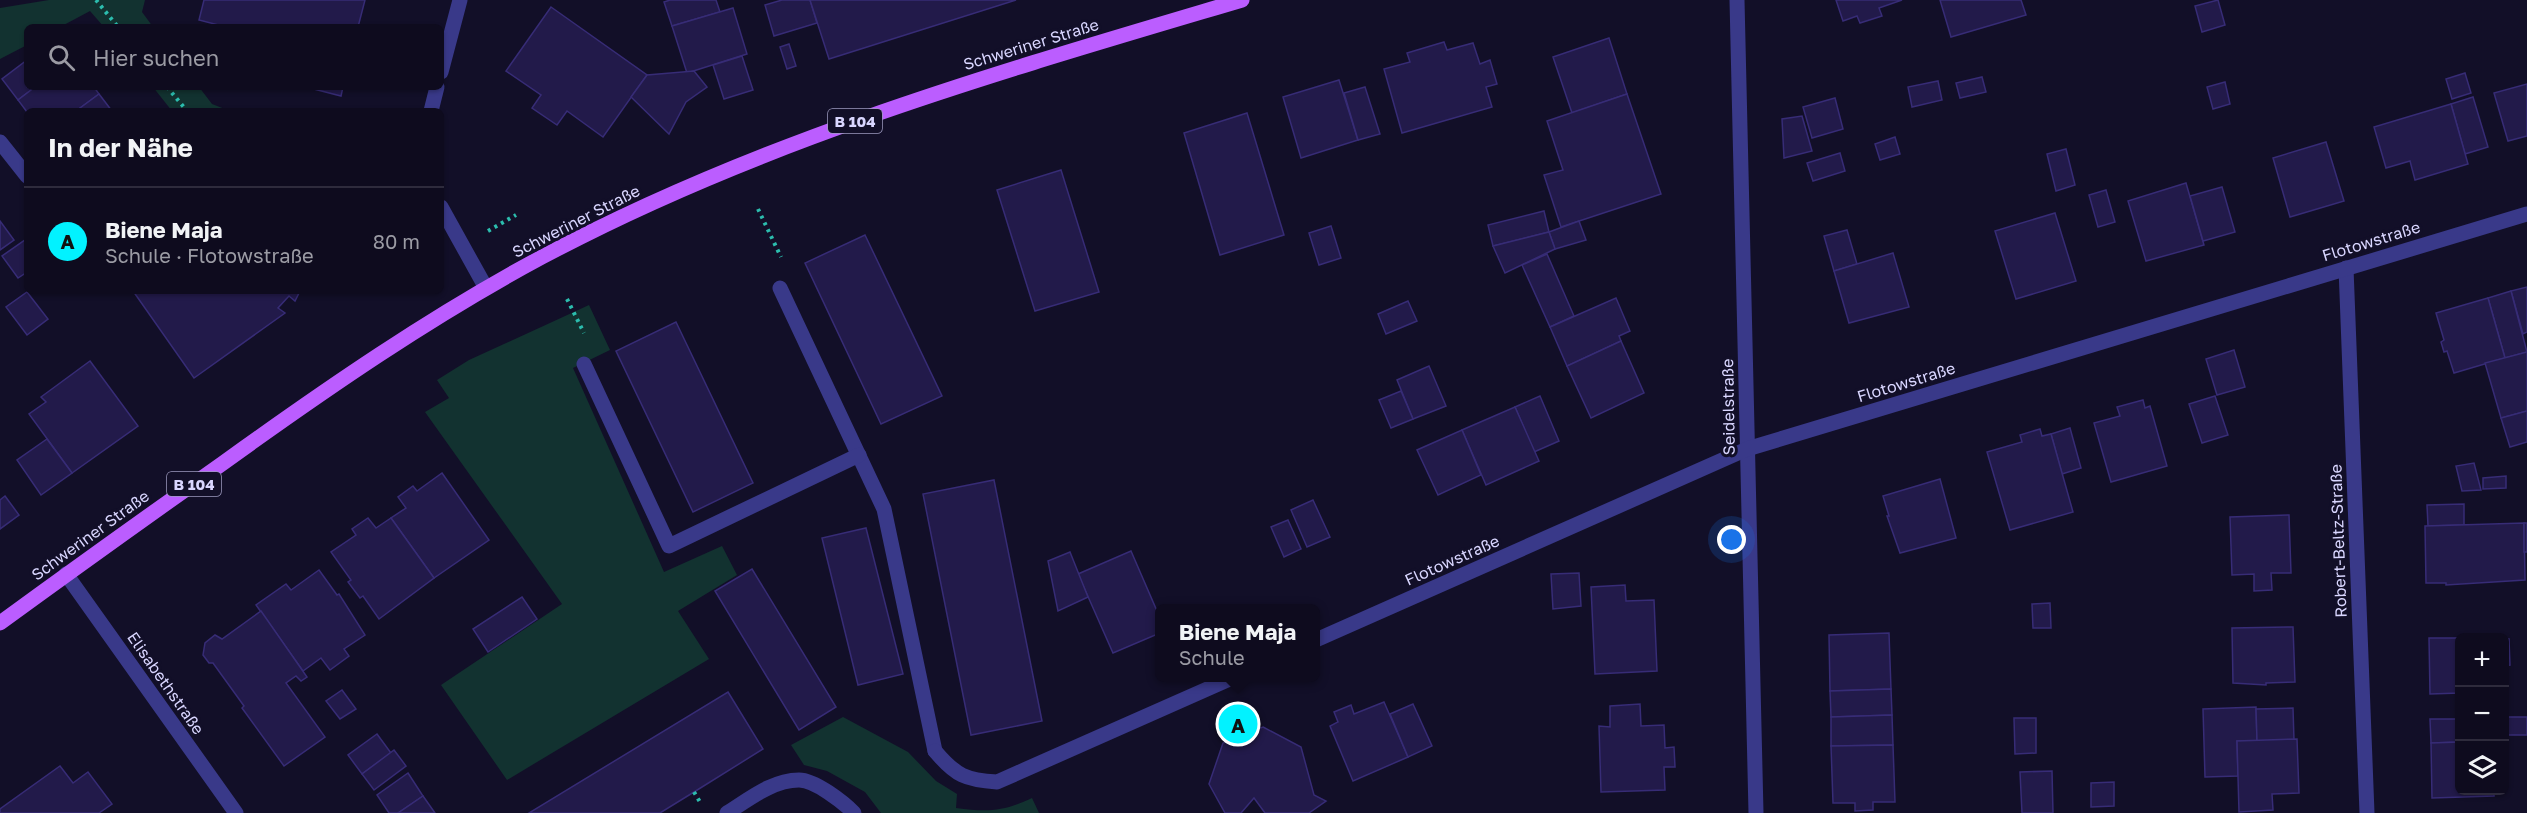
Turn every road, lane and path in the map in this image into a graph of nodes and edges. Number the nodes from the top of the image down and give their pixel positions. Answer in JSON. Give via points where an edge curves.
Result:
{"nodes":[{"id":1,"x":96,"y":0,"type":"edge"},
{"id":2,"x":460,"y":0,"type":"edge"},
{"id":3,"x":1242,"y":0,"type":"edge"},
{"id":4,"x":1737,"y":0,"type":"edge"},
{"id":5,"x":116,"y":24,"type":"edge"},
{"id":6,"x":444,"y":61,"type":"edge"},
{"id":7,"x":170,"y":90,"type":"edge"},
{"id":8,"x":436,"y":90,"type":"edge"},
{"id":9,"x":184,"y":108,"type":"edge"},
{"id":10,"x":432,"y":108,"type":"edge"},
{"id":11,"x":0,"y":141,"type":"edge"},
{"id":12,"x":24,"y":172,"type":"edge"},
{"id":13,"x":758,"y":209,"type":"dead end"},
{"id":14,"x":444,"y":212,"type":"edge"},
{"id":15,"x":2527,"y":214,"type":"edge"},
{"id":16,"x":2346,"y":268,"type":"junction"},
{"id":17,"x":486,"y":288,"type":"junction"},
{"id":18,"x":780,"y":288,"type":"joint"},
{"id":19,"x":584,"y":364,"type":"dead end"},
{"id":20,"x":1747,"y":449,"type":"junction"},
{"id":21,"x":859,"y":455,"type":"junction"},
{"id":22,"x":66,"y":574,"type":"junction"},
{"id":23,"x":0,"y":623,"type":"edge"},
{"id":24,"x":1320,"y":638,"type":"edge"},
{"id":25,"x":1223,"y":682,"type":"edge"},
{"id":26,"x":236,"y":813,"type":"edge"},
{"id":27,"x":727,"y":813,"type":"edge"},
{"id":28,"x":854,"y":813,"type":"edge"},
{"id":29,"x":1756,"y":813,"type":"edge"},
{"id":30,"x":2367,"y":813,"type":"edge"}],
"edges":[{"from":1,"to":5,"type":"path"},
{"from":2,"to":6,"type":"street"},
{"from":3,"to":17,"type":"main road","name":"Schweriner Straße","number":"B 104","via":[[917,98],[812,137],[654,202]]},
{"from":4,"to":20,"type":"street","name":"Seidelstraße"},
{"from":7,"to":9,"type":"path"},
{"from":8,"to":10,"type":"street"},
{"from":11,"to":12,"type":"street"},
{"from":13,"to":18,"type":"path","via":[[786,267]]},
{"from":14,"to":17,"type":"street"},
{"from":15,"to":16,"type":"street","name":"Flotowstraße"},
{"from":16,"to":20,"type":"street","name":"Flotowstraße"},
{"from":16,"to":30,"type":"street","name":"Robert-Beltz-Straße"},
{"from":17,"to":22,"type":"main road","name":"Schweriner Straße","number":"B 104","via":[[321,393]]},
{"from":18,"to":21,"type":"street"},
{"from":19,"to":21,"type":"street","via":[[669,546]]},
{"from":20,"to":24,"type":"street","name":"Flotowstraße"},
{"from":20,"to":29,"type":"street","name":"Seidelstraße"},
{"from":21,"to":25,"type":"street","via":[[884,509],[936,751],[950,769],[971,780],[997,782]]},
{"from":22,"to":23,"type":"main road","name":"Schweriner Straße","number":"B 104"},
{"from":22,"to":26,"type":"street","name":"Elisabethstraße"},
{"from":27,"to":28,"type":"street","via":[[768,788],[800,780],[839,797]]}]}
